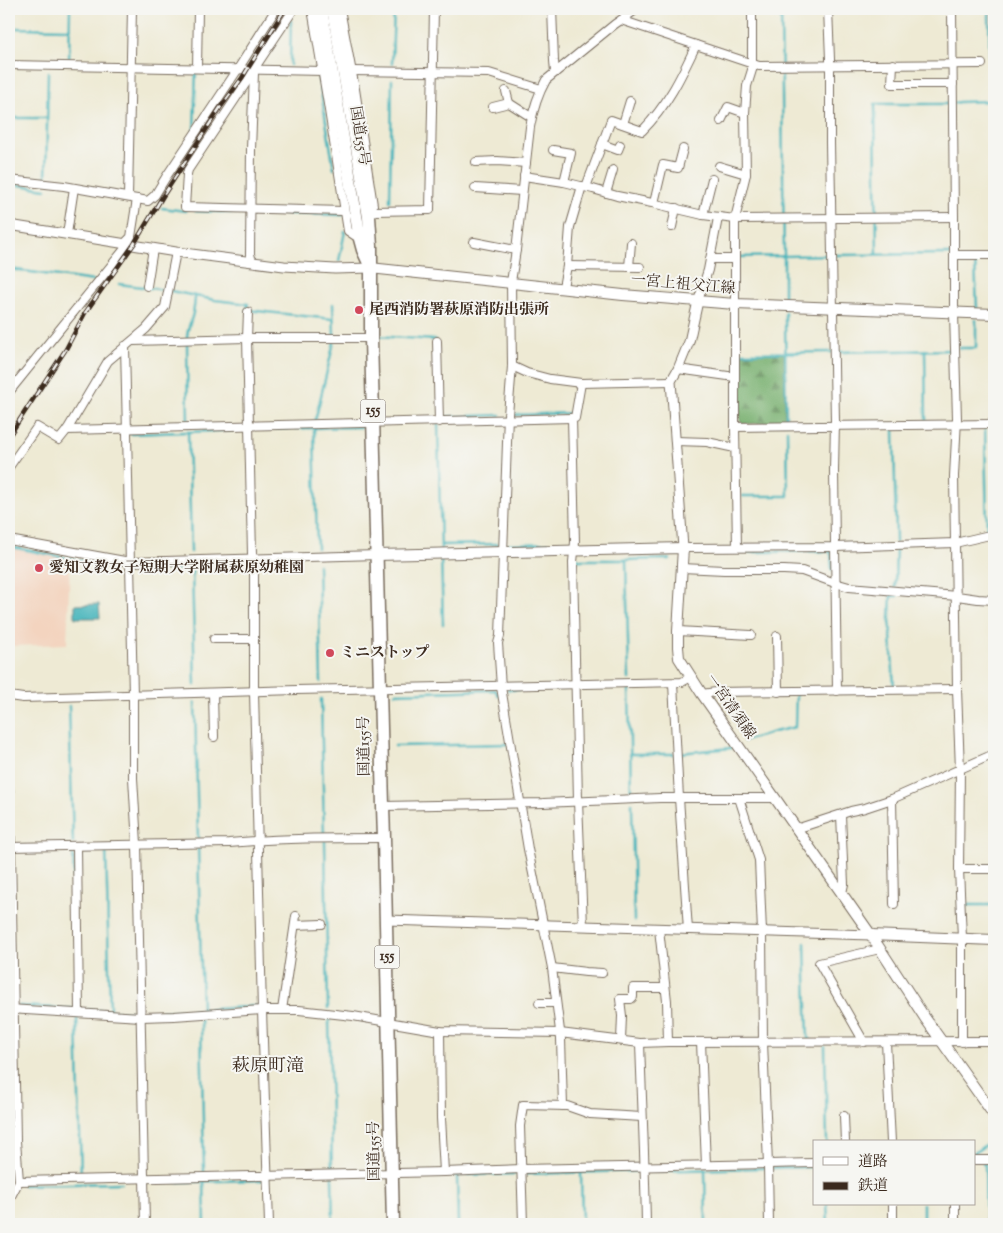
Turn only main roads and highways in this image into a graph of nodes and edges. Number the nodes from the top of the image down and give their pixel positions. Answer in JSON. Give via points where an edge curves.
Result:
{"nodes":[{"id":1,"x":321,"y":9,"type":"edge"},
{"id":2,"x":333,"y":9,"type":"edge"},
{"id":3,"x":344,"y":80,"type":"junction"},
{"id":4,"x":370,"y":268,"type":"junction"},
{"id":5,"x":994,"y":314,"type":"edge"},
{"id":6,"x":377,"y":555,"type":"junction"},
{"id":7,"x":871,"y":936,"type":"junction"},
{"id":8,"x":994,"y":940,"type":"edge"},
{"id":9,"x":994,"y":1115,"type":"edge"},
{"id":10,"x":393,"y":1224,"type":"edge"}],
"edges":[{"from":1,"to":3,"type":"highway","name":"国道155号","number":"155"},
{"from":2,"to":3,"type":"highway","name":"国道155号","number":"155"},
{"from":3,"to":4,"type":"highway","name":"国道155号","number":"155","via":[[369,217]]},
{"from":3,"to":4,"type":"highway","name":"国道155号","number":"155","via":[[360,239]]},
{"from":4,"to":5,"type":"main road","name":"一宮上祖父江線","via":[[735,304]]},
{"from":4,"to":6,"type":"highway","name":"国道155号","number":"155"},
{"from":6,"to":7,"type":"main road","name":"一宮清須線","via":[[683,548],[679,658]]},
{"from":6,"to":10,"type":"highway","name":"国道155号","number":"155"},
{"from":7,"to":8,"type":"main road"},
{"from":7,"to":9,"type":"main road","name":"一宮清須線"}]}
